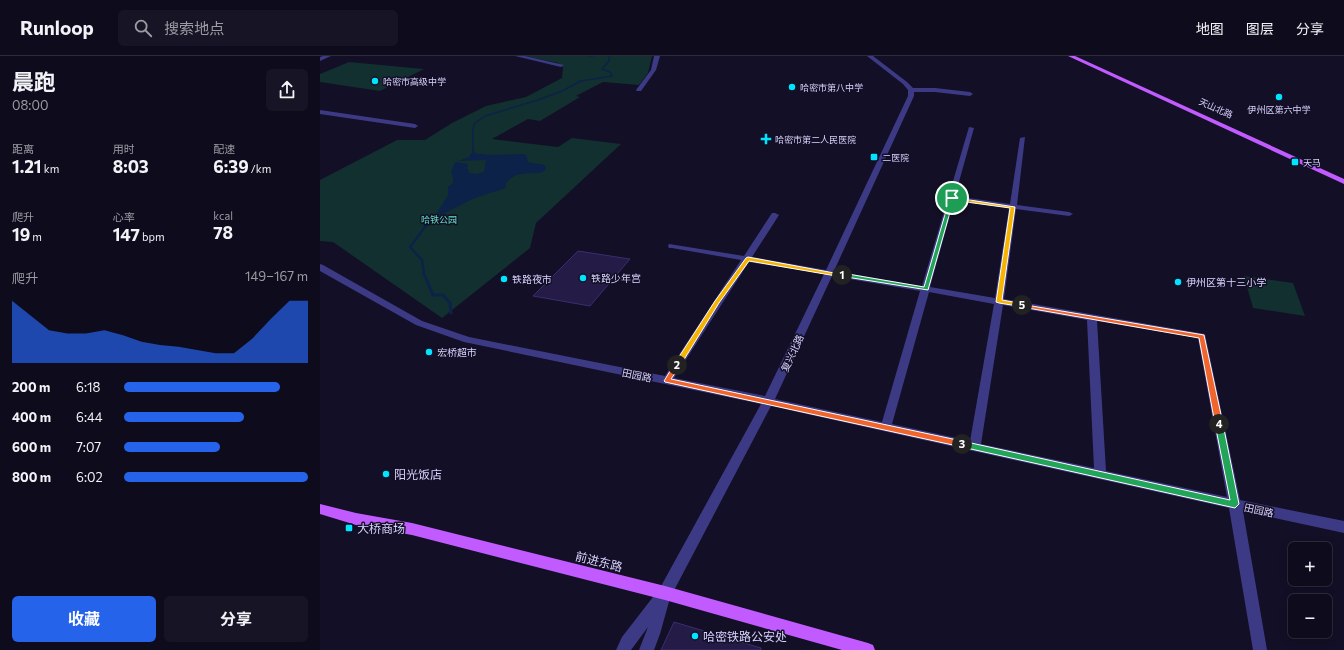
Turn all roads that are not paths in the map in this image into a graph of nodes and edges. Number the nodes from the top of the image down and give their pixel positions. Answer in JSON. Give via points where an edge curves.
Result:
{"nodes":[{"id":1,"x":328,"y":56,"type":"edge"},
{"id":2,"x":518,"y":56,"type":"edge"},
{"id":3,"x":657,"y":56,"type":"edge"},
{"id":4,"x":870,"y":56,"type":"edge"},
{"id":5,"x":1071,"y":56,"type":"edge"},
{"id":6,"x":1080,"y":56,"type":"edge"},
{"id":7,"x":320,"y":59,"type":"edge"},
{"id":8,"x":561,"y":65,"type":"dead end"},
{"id":9,"x":639,"y":90,"type":"dead end"},
{"id":10,"x":911,"y":90,"type":"junction"},
{"id":11,"x":970,"y":94,"type":"dead end"},
{"id":12,"x":320,"y":112,"type":"edge"},
{"id":13,"x":334,"y":114,"type":"dead end"},
{"id":14,"x":320,"y":120,"type":"edge"},
{"id":15,"x":415,"y":126,"type":"dead end"},
{"id":16,"x":971,"y":128,"type":"dead end"},
{"id":17,"x":1023,"y":138,"type":"dead end"},
{"id":18,"x":1344,"y":176,"type":"edge"},
{"id":19,"x":1344,"y":182,"type":"edge"},
{"id":20,"x":952,"y":198,"type":"junction"},
{"id":21,"x":1013,"y":207,"type":"junction"},
{"id":22,"x":1069,"y":214,"type":"dead end"},
{"id":23,"x":775,"y":215,"type":"dead end"},
{"id":24,"x":672,"y":246,"type":"dead end"},
{"id":25,"x":748,"y":259,"type":"junction"},
{"id":26,"x":320,"y":267,"type":"edge"},
{"id":27,"x":829,"y":273,"type":"junction"},
{"id":28,"x":926,"y":289,"type":"junction"},
{"id":29,"x":999,"y":302,"type":"junction"},
{"id":30,"x":1092,"y":317,"type":"junction"},
{"id":31,"x":667,"y":381,"type":"junction"},
{"id":32,"x":768,"y":401,"type":"junction"},
{"id":33,"x":886,"y":427,"type":"junction"},
{"id":34,"x":975,"y":447,"type":"junction"},
{"id":35,"x":1100,"y":474,"type":"junction"},
{"id":36,"x":1235,"y":504,"type":"junction"},
{"id":37,"x":320,"y":509,"type":"edge"},
{"id":38,"x":1344,"y":527,"type":"edge"},
{"id":39,"x":665,"y":593,"type":"junction"},
{"id":40,"x":623,"y":650,"type":"edge"},
{"id":41,"x":646,"y":650,"type":"edge"},
{"id":42,"x":868,"y":650,"type":"edge"},
{"id":43,"x":1260,"y":650,"type":"edge"}],
"edges":[{"from":1,"to":7,"type":"street"},
{"from":2,"to":8,"type":"street"},
{"from":3,"to":9,"type":"street","via":[[652,74]]},
{"from":4,"to":10,"type":"street"},
{"from":5,"to":19,"type":"main road"},
{"from":6,"to":18,"type":"main road","name":"天山北路"},
{"from":10,"to":11,"type":"street"},
{"from":10,"to":27,"type":"street","name":"复兴北路","via":[[906,108]]},
{"from":12,"to":15,"type":"street"},
{"from":13,"to":14,"type":"street"},
{"from":16,"to":20,"type":"street"},
{"from":17,"to":21,"type":"street"},
{"from":20,"to":21,"type":"street"},
{"from":20,"to":28,"type":"street"},
{"from":21,"to":22,"type":"street"},
{"from":21,"to":29,"type":"street"},
{"from":23,"to":25,"type":"street"},
{"from":24,"to":25,"type":"street"},
{"from":25,"to":27,"type":"street"},
{"from":25,"to":31,"type":"street"},
{"from":26,"to":31,"type":"street","name":"田园路","via":[[419,323],[453,336]]},
{"from":27,"to":28,"type":"street"},
{"from":27,"to":32,"type":"street","name":"复兴北路"},
{"from":28,"to":29,"type":"street"},
{"from":28,"to":33,"type":"street"},
{"from":29,"to":30,"type":"street"},
{"from":29,"to":34,"type":"street"},
{"from":30,"to":35,"type":"street"},
{"from":30,"to":36,"type":"street","via":[[1202,336]]},
{"from":31,"to":32,"type":"street","name":"田园路"},
{"from":32,"to":33,"type":"street","name":"田园路"},
{"from":32,"to":39,"type":"street","name":"复兴北路"},
{"from":33,"to":34,"type":"street","name":"田园路"},
{"from":34,"to":35,"type":"street","name":"田园路"},
{"from":35,"to":36,"type":"street","name":"田园路"},
{"from":36,"to":38,"type":"street","name":"田园路"},
{"from":36,"to":43,"type":"street"},
{"from":37,"to":39,"type":"main road","name":"前进东路","via":[[412,529]]},
{"from":39,"to":40,"type":"street","name":"复兴北路"},
{"from":39,"to":41,"type":"street"},
{"from":39,"to":42,"type":"main road","name":"前进东路"}]}
